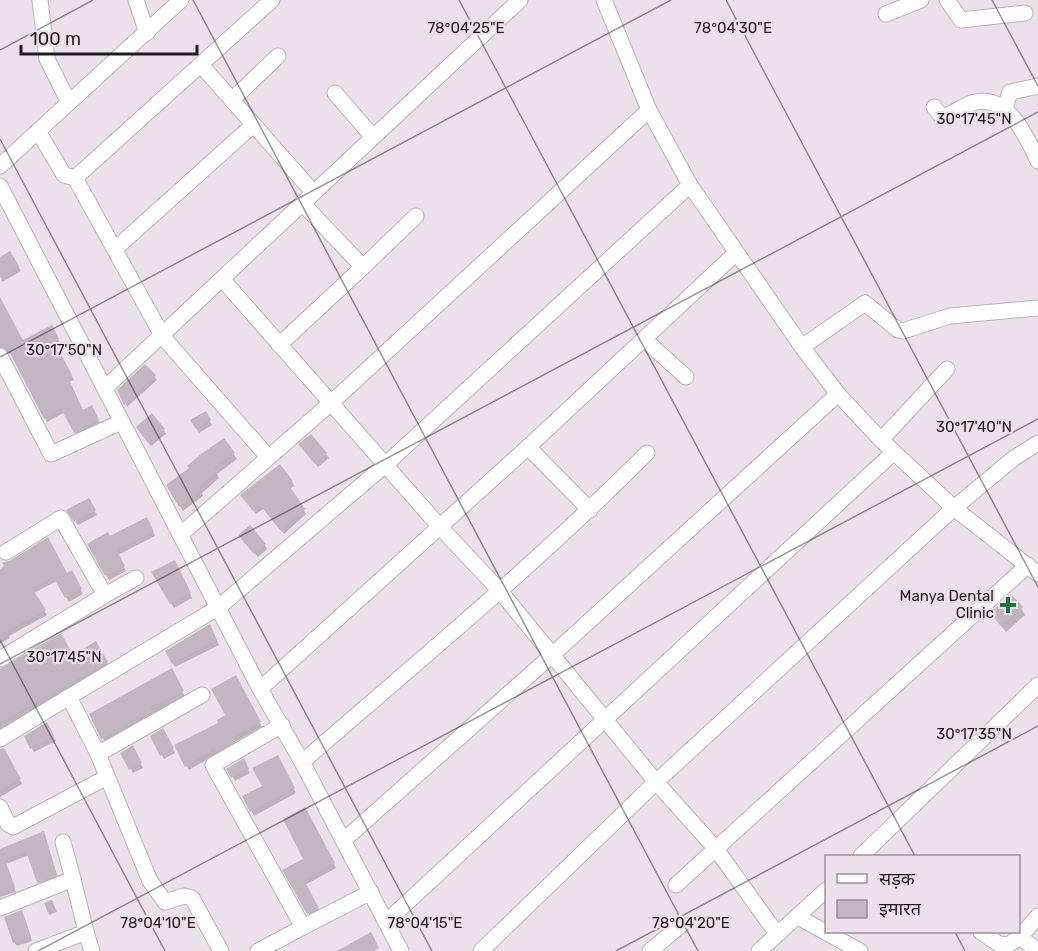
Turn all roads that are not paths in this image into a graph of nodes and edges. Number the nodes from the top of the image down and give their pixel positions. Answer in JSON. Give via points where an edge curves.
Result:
{"nodes":[{"id":1,"x":40,"y":0,"type":"edge"},
{"id":2,"x":136,"y":0,"type":"edge"},
{"id":3,"x":181,"y":0,"type":"edge"},
{"id":4,"x":272,"y":0,"type":"edge"},
{"id":5,"x":520,"y":0,"type":"edge"},
{"id":6,"x":604,"y":0,"type":"edge"},
{"id":7,"x":921,"y":0,"type":"edge"},
{"id":8,"x":947,"y":0,"type":"edge"},
{"id":9,"x":1025,"y":13,"type":"dead end"},
{"id":10,"x":886,"y":14,"type":"dead end"},
{"id":11,"x":147,"y":33,"type":"junction"},
{"id":12,"x":278,"y":56,"type":"dead end"},
{"id":13,"x":201,"y":65,"type":"junction"},
{"id":14,"x":1038,"y":86,"type":"edge"},
{"id":15,"x":335,"y":93,"type":"dead end"},
{"id":16,"x":232,"y":100,"type":"junction"},
{"id":17,"x":68,"y":101,"type":"junction"},
{"id":18,"x":934,"y":107,"type":"dead end"},
{"id":19,"x":1005,"y":108,"type":"junction"},
{"id":20,"x":649,"y":110,"type":"junction"},
{"id":21,"x":253,"y":126,"type":"junction"},
{"id":22,"x":38,"y":131,"type":"junction"},
{"id":23,"x":372,"y":136,"type":"junction"},
{"id":24,"x":1038,"y":161,"type":"edge"},
{"id":25,"x":0,"y":166,"type":"edge"},
{"id":26,"x":75,"y":178,"type":"junction"},
{"id":27,"x":690,"y":185,"type":"junction"},
{"id":28,"x":0,"y":186,"type":"edge"},
{"id":29,"x":308,"y":198,"type":"junction"},
{"id":30,"x":416,"y":216,"type":"dead end"},
{"id":31,"x":115,"y":249,"type":"junction"},
{"id":32,"x":736,"y":253,"type":"junction"},
{"id":33,"x":363,"y":267,"type":"junction"},
{"id":34,"x":222,"y":279,"type":"junction"},
{"id":35,"x":1038,"y":308,"type":"edge"},
{"id":36,"x":163,"y":337,"type":"junction"},
{"id":37,"x":644,"y":339,"type":"junction"},
{"id":38,"x":279,"y":345,"type":"junction"},
{"id":39,"x":802,"y":347,"type":"junction"},
{"id":40,"x":0,"y":356,"type":"edge"},
{"id":41,"x":947,"y":369,"type":"dead end"},
{"id":42,"x":687,"y":377,"type":"dead end"},
{"id":43,"x":105,"y":388,"type":"junction"},
{"id":44,"x":838,"y":394,"type":"junction"},
{"id":45,"x":332,"y":402,"type":"junction"},
{"id":46,"x":121,"y":422,"type":"junction"},
{"id":47,"x":880,"y":440,"type":"junction"},
{"id":48,"x":1038,"y":443,"type":"edge"},
{"id":49,"x":528,"y":447,"type":"junction"},
{"id":50,"x":894,"y":452,"type":"junction"},
{"id":51,"x":647,"y":453,"type":"dead end"},
{"id":52,"x":268,"y":457,"type":"junction"},
{"id":53,"x":386,"y":465,"type":"junction"},
{"id":54,"x":954,"y":508,"type":"junction"},
{"id":55,"x":590,"y":510,"type":"junction"},
{"id":56,"x":440,"y":527,"type":"junction"},
{"id":57,"x":180,"y":535,"type":"junction"},
{"id":58,"x":2,"y":551,"type":"edge"},
{"id":59,"x":1033,"y":570,"type":"edge"},
{"id":60,"x":136,"y":578,"type":"dead end"},
{"id":61,"x":500,"y":591,"type":"junction"},
{"id":62,"x":105,"y":595,"type":"junction"},
{"id":63,"x":219,"y":607,"type":"junction"},
{"id":64,"x":551,"y":656,"type":"junction"},
{"id":65,"x":0,"y":659,"type":"edge"},
{"id":66,"x":1038,"y":685,"type":"edge"},
{"id":67,"x":260,"y":689,"type":"junction"},
{"id":68,"x":202,"y":695,"type":"dead end"},
{"id":69,"x":69,"y":697,"type":"junction"},
{"id":70,"x":604,"y":721,"type":"junction"},
{"id":71,"x":282,"y":725,"type":"junction"},
{"id":72,"x":0,"y":739,"type":"edge"},
{"id":73,"x":98,"y":754,"type":"junction"},
{"id":74,"x":302,"y":762,"type":"junction"},
{"id":75,"x":107,"y":777,"type":"junction"},
{"id":76,"x":656,"y":782,"type":"junction"},
{"id":77,"x":0,"y":807,"type":"edge"},
{"id":78,"x":344,"y":840,"type":"junction"},
{"id":79,"x":63,"y":842,"type":"dead end"},
{"id":80,"x":716,"y":849,"type":"junction"},
{"id":81,"x":865,"y":855,"type":"edge"},
{"id":82,"x":73,"y":879,"type":"junction"},
{"id":83,"x":676,"y":885,"type":"dead end"},
{"id":84,"x":371,"y":891,"type":"junction"},
{"id":85,"x":825,"y":891,"type":"edge"},
{"id":86,"x":0,"y":908,"type":"edge"},
{"id":87,"x":1038,"y":916,"type":"edge"},
{"id":88,"x":798,"y":917,"type":"junction"},
{"id":89,"x":386,"y":922,"type":"junction"},
{"id":90,"x":681,"y":925,"type":"dead end"},
{"id":91,"x":303,"y":927,"type":"junction"},
{"id":92,"x":86,"y":932,"type":"junction"},
{"id":93,"x":825,"y":932,"type":"edge"},
{"id":94,"x":827,"y":933,"type":"edge"},
{"id":95,"x":983,"y":933,"type":"edge"},
{"id":96,"x":777,"y":934,"type":"junction"},
{"id":97,"x":1020,"y":937,"type":"junction"},
{"id":98,"x":36,"y":951,"type":"edge"},
{"id":99,"x":92,"y":951,"type":"edge"},
{"id":100,"x":220,"y":951,"type":"edge"},
{"id":101,"x":258,"y":951,"type":"edge"},
{"id":102,"x":401,"y":951,"type":"edge"},
{"id":103,"x":481,"y":951,"type":"edge"},
{"id":104,"x":650,"y":951,"type":"edge"},
{"id":105,"x":759,"y":951,"type":"edge"},
{"id":106,"x":860,"y":951,"type":"edge"},
{"id":107,"x":1038,"y":951,"type":"edge"}],
"edges":[{"from":1,"to":17,"type":"street","via":[[47,59]]},
{"from":2,"to":11,"type":"street"},
{"from":3,"to":11,"type":"street"},
{"from":4,"to":13,"type":"street"},
{"from":5,"to":23,"type":"street"},
{"from":6,"to":20,"type":"street"},
{"from":7,"to":10,"type":"street"},
{"from":8,"to":9,"type":"street","via":[[961,20]]},
{"from":11,"to":17,"type":"street"},
{"from":12,"to":16,"type":"street"},
{"from":13,"to":16,"type":"street"},
{"from":13,"to":26,"type":"street"},
{"from":14,"to":19,"type":"street","via":[[1010,92]]},
{"from":15,"to":23,"type":"street"},
{"from":16,"to":21,"type":"street"},
{"from":17,"to":22,"type":"street"},
{"from":18,"to":19,"type":"street","via":[[942,117],[978,101]]},
{"from":19,"to":24,"type":"street","via":[[1024,132]]},
{"from":20,"to":27,"type":"street"},
{"from":20,"to":45,"type":"street"},
{"from":21,"to":29,"type":"street"},
{"from":21,"to":31,"type":"street"},
{"from":22,"to":25,"type":"street"},
{"from":22,"to":26,"type":"street","via":[[64,175]]},
{"from":23,"to":29,"type":"street"},
{"from":26,"to":31,"type":"street"},
{"from":27,"to":32,"type":"street"},
{"from":27,"to":53,"type":"street"},
{"from":28,"to":43,"type":"street"},
{"from":29,"to":33,"type":"street"},
{"from":29,"to":34,"type":"street"},
{"from":30,"to":33,"type":"street"},
{"from":31,"to":36,"type":"street"},
{"from":32,"to":37,"type":"street"},
{"from":32,"to":39,"type":"street"},
{"from":33,"to":38,"type":"street"},
{"from":34,"to":36,"type":"street"},
{"from":34,"to":38,"type":"street"},
{"from":35,"to":39,"type":"street","via":[[950,316],[903,331],[866,303]]},
{"from":36,"to":43,"type":"street"},
{"from":36,"to":52,"type":"street"},
{"from":37,"to":42,"type":"street"},
{"from":37,"to":49,"type":"street"},
{"from":38,"to":45,"type":"street"},
{"from":39,"to":44,"type":"street"},
{"from":40,"to":46,"type":"street","via":[[51,454]]},
{"from":41,"to":47,"type":"street"},
{"from":43,"to":46,"type":"street"},
{"from":44,"to":47,"type":"street"},
{"from":44,"to":64,"type":"street"},
{"from":45,"to":52,"type":"street"},
{"from":45,"to":53,"type":"street"},
{"from":46,"to":57,"type":"street"},
{"from":47,"to":50,"type":"street"},
{"from":48,"to":54,"type":"street"},
{"from":49,"to":55,"type":"street"},
{"from":49,"to":56,"type":"street"},
{"from":50,"to":54,"type":"street"},
{"from":50,"to":70,"type":"street"},
{"from":51,"to":55,"type":"street"},
{"from":52,"to":57,"type":"street"},
{"from":53,"to":56,"type":"street"},
{"from":53,"to":63,"type":"street"},
{"from":54,"to":59,"type":"street"},
{"from":54,"to":76,"type":"street"},
{"from":55,"to":61,"type":"street"},
{"from":56,"to":61,"type":"street"},
{"from":56,"to":67,"type":"street"},
{"from":57,"to":63,"type":"street"},
{"from":58,"to":62,"type":"street","via":[[61,518]]},
{"from":59,"to":80,"type":"street"},
{"from":60,"to":62,"type":"street"},
{"from":61,"to":64,"type":"street"},
{"from":61,"to":74,"type":"street"},
{"from":62,"to":65,"type":"street"},
{"from":63,"to":67,"type":"street"},
{"from":63,"to":69,"type":"street"},
{"from":64,"to":70,"type":"street"},
{"from":64,"to":78,"type":"street"},
{"from":66,"to":81,"type":"street"},
{"from":67,"to":71,"type":"street"},
{"from":68,"to":73,"type":"street"},
{"from":69,"to":72,"type":"street"},
{"from":69,"to":73,"type":"street"},
{"from":70,"to":76,"type":"street"},
{"from":70,"to":89,"type":"street"},
{"from":71,"to":74,"type":"street"},
{"from":71,"to":91,"type":"street","via":[[213,765]]},
{"from":73,"to":75,"type":"street"},
{"from":74,"to":78,"type":"street"},
{"from":75,"to":77,"type":"street","via":[[13,827]]},
{"from":75,"to":100,"type":"street","via":[[161,899],[169,902],[190,897]]},
{"from":76,"to":80,"type":"street"},
{"from":76,"to":103,"type":"street"},
{"from":78,"to":84,"type":"street"},
{"from":79,"to":82,"type":"street"},
{"from":80,"to":83,"type":"street"},
{"from":80,"to":96,"type":"street"},
{"from":82,"to":86,"type":"street"},
{"from":82,"to":92,"type":"street"},
{"from":84,"to":89,"type":"street"},
{"from":84,"to":91,"type":"street"},
{"from":85,"to":88,"type":"street"},
{"from":87,"to":97,"type":"street"},
{"from":88,"to":93,"type":"street"},
{"from":88,"to":96,"type":"street"},
{"from":89,"to":102,"type":"street"},
{"from":90,"to":104,"type":"street"},
{"from":91,"to":101,"type":"street"},
{"from":92,"to":98,"type":"street"},
{"from":92,"to":99,"type":"street"},
{"from":94,"to":106,"type":"street"},
{"from":95,"to":97,"type":"street","via":[[1004,945]]},
{"from":96,"to":105,"type":"street"},
{"from":97,"to":107,"type":"street"}]}
